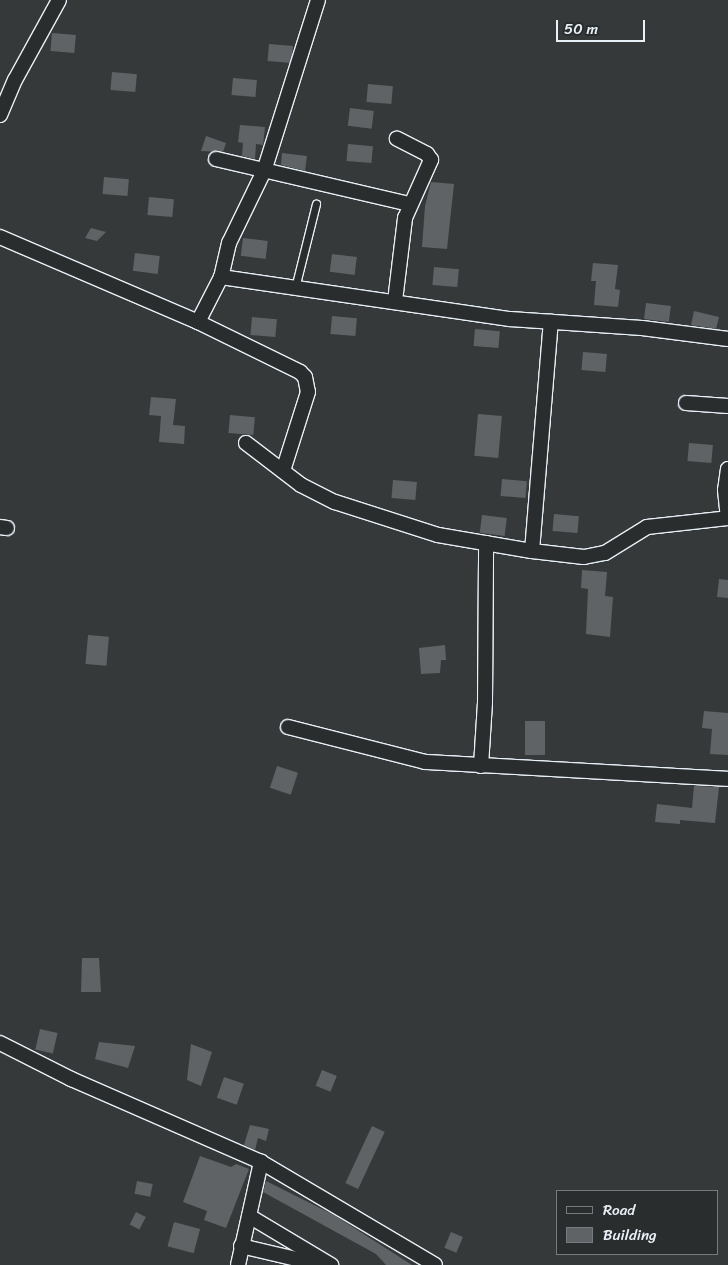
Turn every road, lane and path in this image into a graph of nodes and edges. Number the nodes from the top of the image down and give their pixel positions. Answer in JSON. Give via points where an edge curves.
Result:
{"nodes":[{"id":1,"x":59,"y":0,"type":"edge"},
{"id":2,"x":318,"y":0,"type":"edge"},
{"id":3,"x":0,"y":116,"type":"edge"},
{"id":4,"x":397,"y":139,"type":"dead end"},
{"id":5,"x":216,"y":159,"type":"dead end"},
{"id":6,"x":264,"y":171,"type":"junction"},
{"id":7,"x":316,"y":204,"type":"dead end"},
{"id":8,"x":409,"y":204,"type":"junction"},
{"id":9,"x":0,"y":237,"type":"edge"},
{"id":10,"x":221,"y":277,"type":"junction"},
{"id":11,"x":295,"y":288,"type":"junction"},
{"id":12,"x":395,"y":301,"type":"junction"},
{"id":13,"x":198,"y":322,"type":"junction"},
{"id":14,"x":551,"y":322,"type":"junction"},
{"id":15,"x":728,"y":339,"type":"edge"},
{"id":16,"x":686,"y":402,"type":"dead end"},
{"id":17,"x":728,"y":406,"type":"edge"},
{"id":18,"x":246,"y":442,"type":"dead end"},
{"id":19,"x":728,"y":469,"type":"edge"},
{"id":20,"x":283,"y":471,"type":"junction"},
{"id":21,"x":728,"y":518,"type":"edge"},
{"id":22,"x":486,"y":543,"type":"junction"},
{"id":23,"x":532,"y":551,"type":"junction"},
{"id":24,"x":288,"y":727,"type":"dead end"},
{"id":25,"x":481,"y":766,"type":"junction"},
{"id":26,"x":728,"y":779,"type":"edge"},
{"id":27,"x":0,"y":1043,"type":"edge"},
{"id":28,"x":261,"y":1162,"type":"junction"},
{"id":29,"x":248,"y":1216,"type":"junction"},
{"id":30,"x":241,"y":1246,"type":"junction"},
{"id":31,"x":238,"y":1265,"type":"edge"},
{"id":32,"x":322,"y":1265,"type":"edge"},
{"id":33,"x":332,"y":1265,"type":"edge"},
{"id":34,"x":435,"y":1265,"type":"edge"}],
"edges":[{"from":1,"to":3,"type":"street","via":[[15,80]]},
{"from":2,"to":6,"type":"street"},
{"from":4,"to":8,"type":"street","via":[[427,154],[431,160]]},
{"from":5,"to":6,"type":"street"},
{"from":6,"to":8,"type":"street"},
{"from":6,"to":10,"type":"street","via":[[229,243]]},
{"from":7,"to":11,"type":"lane"},
{"from":8,"to":12,"type":"street"},
{"from":9,"to":13,"type":"street"},
{"from":10,"to":11,"type":"street"},
{"from":10,"to":13,"type":"street"},
{"from":11,"to":12,"type":"street"},
{"from":12,"to":14,"type":"street"},
{"from":13,"to":20,"type":"street","via":[[305,377],[306,398]]},
{"from":14,"to":15,"type":"street"},
{"from":14,"to":23,"type":"street"},
{"from":16,"to":17,"type":"street"},
{"from":18,"to":20,"type":"street"},
{"from":19,"to":21,"type":"street","via":[[725,490]]},
{"from":20,"to":22,"type":"street","via":[[335,502],[380,518],[438,535]]},
{"from":21,"to":23,"type":"street","via":[[647,527],[605,553],[584,557]]},
{"from":22,"to":23,"type":"street"},
{"from":22,"to":25,"type":"street","via":[[486,666]]},
{"from":24,"to":25,"type":"street","via":[[425,762]]},
{"from":25,"to":26,"type":"street"},
{"from":27,"to":28,"type":"street","via":[[71,1079]]},
{"from":28,"to":29,"type":"street"},
{"from":28,"to":34,"type":"street"},
{"from":29,"to":30,"type":"street"},
{"from":29,"to":33,"type":"street"},
{"from":30,"to":31,"type":"street"},
{"from":30,"to":32,"type":"street"}]}
